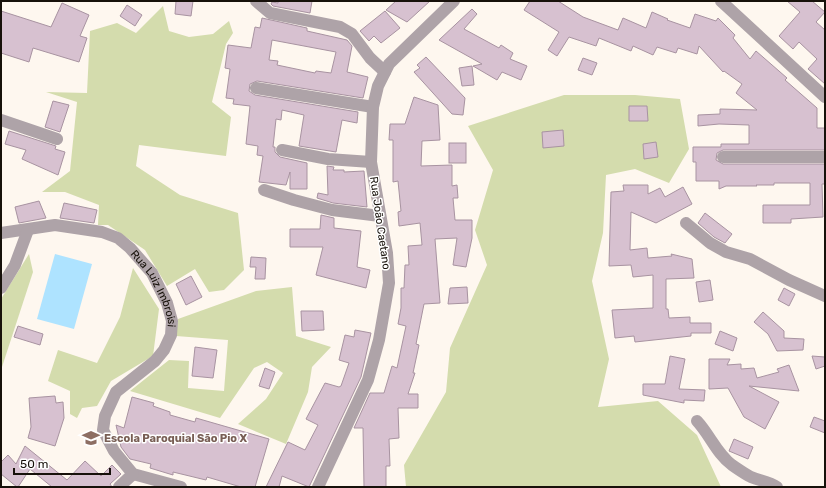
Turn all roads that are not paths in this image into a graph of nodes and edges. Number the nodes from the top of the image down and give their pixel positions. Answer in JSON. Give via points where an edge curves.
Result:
{"nodes":[{"id":1,"x":256,"y":1,"type":"edge"},
{"id":2,"x":454,"y":1,"type":"edge"},
{"id":3,"x":721,"y":1,"type":"edge"},
{"id":4,"x":385,"y":72,"type":"junction"},
{"id":5,"x":256,"y":88,"type":"dead end"},
{"id":6,"x":825,"y":97,"type":"edge"},
{"id":7,"x":373,"y":107,"type":"junction"},
{"id":8,"x":1,"y":120,"type":"edge"},
{"id":9,"x":57,"y":139,"type":"dead end"},
{"id":10,"x":282,"y":150,"type":"dead end"},
{"id":11,"x":723,"y":157,"type":"dead end"},
{"id":12,"x":825,"y":157,"type":"edge"},
{"id":13,"x":371,"y":162,"type":"junction"},
{"id":14,"x":264,"y":190,"type":"dead end"},
{"id":15,"x":380,"y":216,"type":"junction"},
{"id":16,"x":686,"y":223,"type":"dead end"},
{"id":17,"x":28,"y":230,"type":"junction"},
{"id":18,"x":1,"y":233,"type":"edge"},
{"id":19,"x":1,"y":288,"type":"edge"},
{"id":20,"x":825,"y":296,"type":"edge"},
{"id":21,"x":697,"y":421,"type":"dead end"},
{"id":22,"x":133,"y":474,"type":"junction"},
{"id":23,"x":119,"y":487,"type":"edge"},
{"id":24,"x":181,"y":487,"type":"edge"},
{"id":25,"x":318,"y":487,"type":"edge"},
{"id":26,"x":777,"y":487,"type":"edge"}],
"edges":[{"from":1,"to":4,"type":"street","via":[[270,13],[340,27],[352,34],[370,58]]},
{"from":2,"to":4,"type":"street","name":"Rua João Caetano","via":[[402,50]]},
{"from":3,"to":6,"type":"street"},
{"from":4,"to":7,"type":"street","name":"Rua João Caetano","via":[[378,86]]},
{"from":5,"to":7,"type":"street"},
{"from":7,"to":13,"type":"street","name":"Rua João Caetano"},
{"from":8,"to":9,"type":"street"},
{"from":10,"to":13,"type":"street","via":[[328,159]]},
{"from":11,"to":12,"type":"street"},
{"from":13,"to":15,"type":"street","name":"Rua João Caetano"},
{"from":14,"to":15,"type":"street","via":[[332,210]]},
{"from":15,"to":25,"type":"street","name":"Rua João Caetano","via":[[387,253],[389,283],[379,340],[368,380]]},
{"from":16,"to":20,"type":"street","via":[[710,243],[726,252],[750,259]]},
{"from":17,"to":18,"type":"street","name":"Rua Luiz Imbroisi"},
{"from":17,"to":19,"type":"street","via":[[15,265]]},
{"from":17,"to":22,"type":"street","name":"Rua Luiz Imbroisi","via":[[55,225],[102,232],[118,238],[144,263],[167,303],[172,321],[171,335],[164,350],[143,372],[116,392],[105,416],[103,430],[114,451]]},
{"from":21,"to":26,"type":"street","via":[[708,432],[722,456],[751,477],[771,482]]},
{"from":22,"to":23,"type":"street"},
{"from":22,"to":24,"type":"street"}]}
